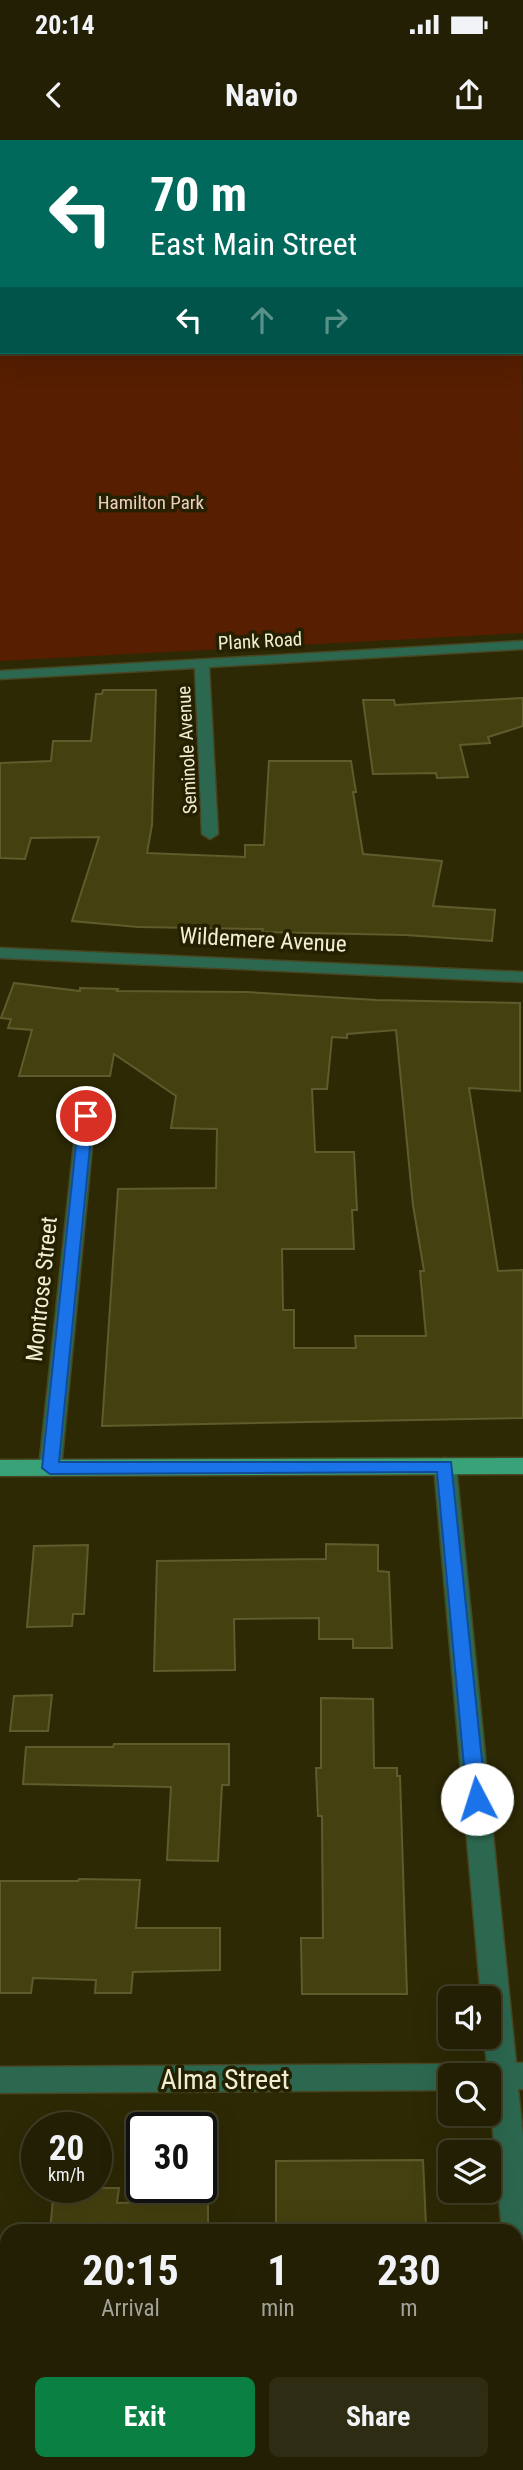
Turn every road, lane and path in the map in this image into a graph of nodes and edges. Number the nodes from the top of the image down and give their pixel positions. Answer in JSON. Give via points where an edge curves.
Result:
{"nodes":[{"id":1,"x":523,"y":645,"type":"edge"},
{"id":2,"x":202,"y":664,"type":"junction"},
{"id":3,"x":0,"y":675,"type":"edge"},
{"id":4,"x":210,"y":834,"type":"dead end"},
{"id":5,"x":0,"y":953,"type":"edge"},
{"id":6,"x":523,"y":977,"type":"edge"},
{"id":7,"x":86,"y":1116,"type":"dead end"},
{"id":8,"x":445,"y":1466,"type":"junction"},
{"id":9,"x":523,"y":1466,"type":"edge"},
{"id":10,"x":0,"y":1468,"type":"edge"},
{"id":11,"x":50,"y":1468,"type":"junction"},
{"id":12,"x":505,"y":2076,"type":"edge"},
{"id":13,"x":438,"y":2077,"type":"edge"},
{"id":14,"x":0,"y":2080,"type":"edge"},
{"id":15,"x":517,"y":2224,"type":"edge"}],
"edges":[{"from":1,"to":2,"type":"street","name":"Plank Road"},
{"from":2,"to":3,"type":"street","name":"Plank Road"},
{"from":2,"to":4,"type":"street","name":"Seminole Avenue"},
{"from":5,"to":6,"type":"street","name":"Wildemere Avenue"},
{"from":7,"to":11,"type":"street","name":"Montrose Street"},
{"from":8,"to":9,"type":"main road"},
{"from":8,"to":11,"type":"main road"},
{"from":8,"to":12,"type":"street"},
{"from":10,"to":11,"type":"main road"},
{"from":12,"to":15,"type":"street"},
{"from":13,"to":14,"type":"street","name":"Alma Street"}]}
